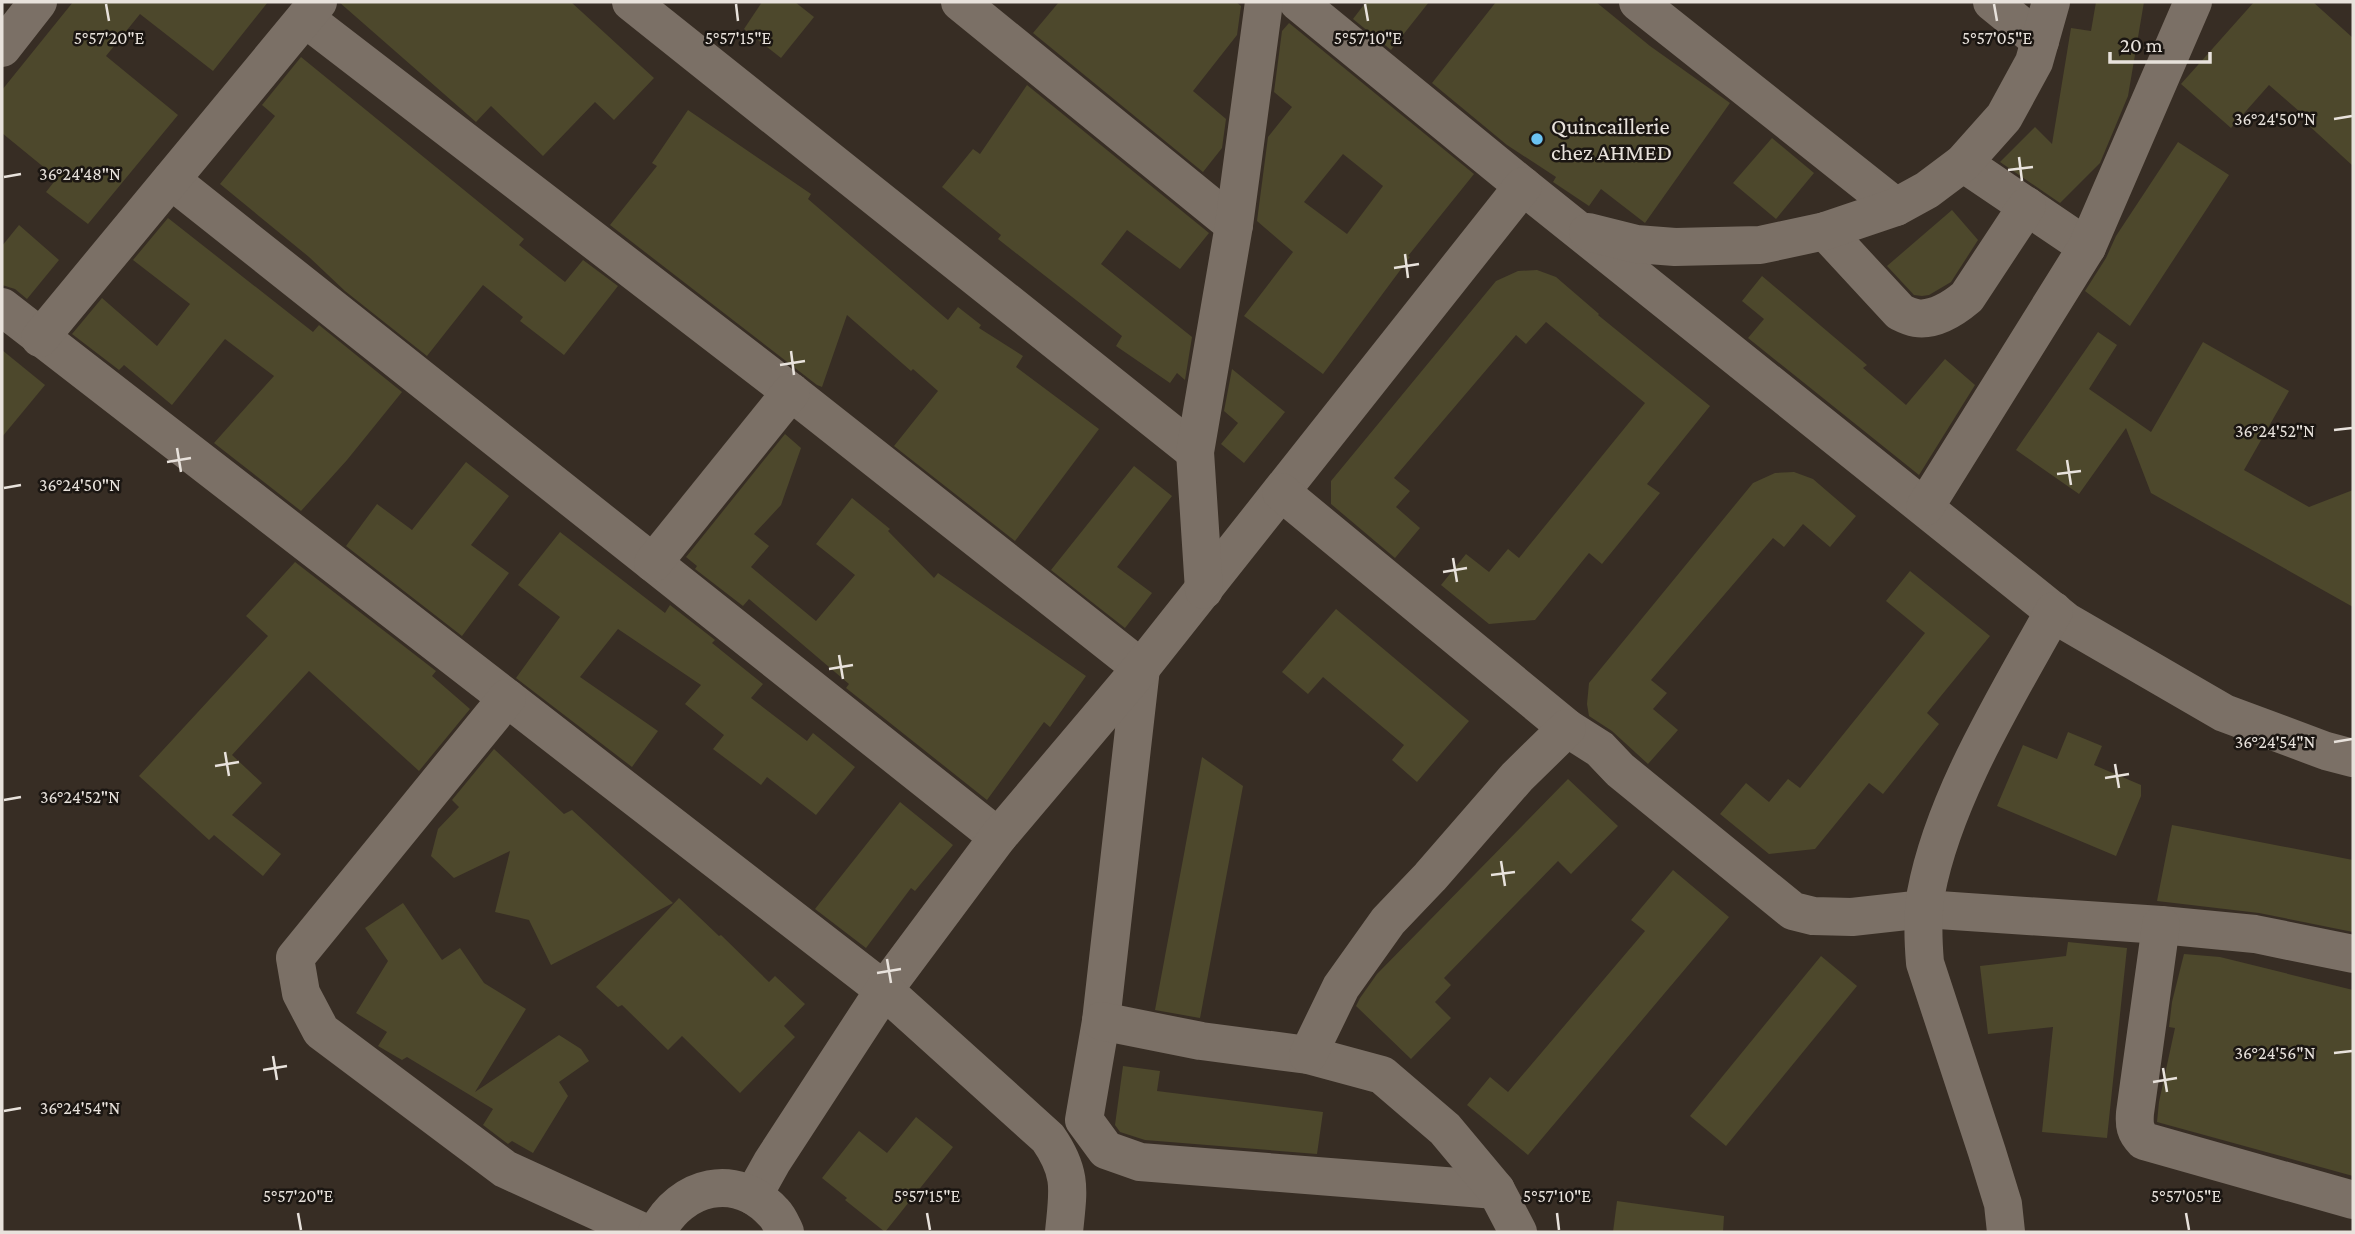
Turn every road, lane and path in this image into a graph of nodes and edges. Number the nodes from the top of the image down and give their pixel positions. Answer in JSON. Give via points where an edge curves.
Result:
{"nodes":[{"id":1,"x":38,"y":2,"type":"edge"},
{"id":2,"x":631,"y":2,"type":"edge"},
{"id":3,"x":960,"y":2,"type":"edge"},
{"id":4,"x":1264,"y":2,"type":"edge"},
{"id":5,"x":1298,"y":2,"type":"edge"},
{"id":6,"x":1638,"y":2,"type":"edge"},
{"id":7,"x":1992,"y":2,"type":"edge"},
{"id":8,"x":2051,"y":2,"type":"edge"},
{"id":9,"x":2193,"y":2,"type":"edge"},
{"id":10,"x":312,"y":10,"type":"edge"},
{"id":11,"x":2040,"y":41,"type":"junction"},
{"id":12,"x":2,"y":48,"type":"edge"},
{"id":13,"x":1963,"y":163,"type":"junction"},
{"id":14,"x":171,"y":180,"type":"junction"},
{"id":15,"x":1522,"y":186,"type":"junction"},
{"id":16,"x":2027,"y":206,"type":"junction"},
{"id":17,"x":1896,"y":208,"type":"junction"},
{"id":18,"x":1234,"y":225,"type":"junction"},
{"id":19,"x":1577,"y":229,"type":"junction"},
{"id":20,"x":1825,"y":231,"type":"junction"},
{"id":21,"x":2087,"y":247,"type":"junction"},
{"id":22,"x":2,"y":307,"type":"edge"},
{"id":23,"x":40,"y":338,"type":"junction"},
{"id":24,"x":791,"y":392,"type":"junction"},
{"id":25,"x":1195,"y":452,"type":"junction"},
{"id":26,"x":1281,"y":492,"type":"junction"},
{"id":27,"x":1925,"y":507,"type":"junction"},
{"id":28,"x":653,"y":564,"type":"junction"},
{"id":29,"x":1203,"y":590,"type":"junction"},
{"id":30,"x":2054,"y":611,"type":"junction"},
{"id":31,"x":1141,"y":668,"type":"junction"},
{"id":32,"x":507,"y":698,"type":"junction"},
{"id":33,"x":1567,"y":728,"type":"junction"},
{"id":34,"x":2353,"y":758,"type":"edge"},
{"id":35,"x":998,"y":837,"type":"junction"},
{"id":36,"x":1924,"y":909,"type":"junction"},
{"id":37,"x":2161,"y":925,"type":"junction"},
{"id":38,"x":2353,"y":954,"type":"edge"},
{"id":39,"x":884,"y":990,"type":"junction"},
{"id":40,"x":1101,"y":1021,"type":"junction"},
{"id":41,"x":1308,"y":1055,"type":"junction"},
{"id":42,"x":1496,"y":1190,"type":"junction"},
{"id":43,"x":753,"y":1196,"type":"junction"},
{"id":44,"x":2353,"y":1200,"type":"edge"},
{"id":45,"x":643,"y":1232,"type":"edge"},
{"id":46,"x":657,"y":1232,"type":"edge"},
{"id":47,"x":785,"y":1232,"type":"edge"},
{"id":48,"x":1064,"y":1232,"type":"edge"},
{"id":49,"x":1518,"y":1232,"type":"edge"},
{"id":50,"x":2006,"y":1232,"type":"edge"}],
"edges":[{"from":1,"to":12,"type":"street"},
{"from":2,"to":25,"type":"street"},
{"from":3,"to":18,"type":"street"},
{"from":4,"to":18,"type":"street"},
{"from":5,"to":15,"type":"street"},
{"from":6,"to":17,"type":"street"},
{"from":7,"to":11,"type":"street"},
{"from":8,"to":11,"type":"street"},
{"from":9,"to":21,"type":"street"},
{"from":10,"to":14,"type":"street"},
{"from":10,"to":24,"type":"street"},
{"from":11,"to":13,"type":"street","via":[[2034,62],[2004,117]]},
{"from":13,"to":16,"type":"street"},
{"from":13,"to":17,"type":"street"},
{"from":14,"to":23,"type":"street"},
{"from":14,"to":28,"type":"street"},
{"from":15,"to":19,"type":"street"},
{"from":15,"to":26,"type":"street"},
{"from":16,"to":20,"type":"street","via":[[1967,297],[1956,307],[1925,317],[1899,312]]},
{"from":16,"to":21,"type":"street"},
{"from":17,"to":20,"type":"street"},
{"from":18,"to":25,"type":"street"},
{"from":19,"to":20,"type":"street","via":[[1636,244],[1675,247],[1760,245]]},
{"from":19,"to":27,"type":"street"},
{"from":21,"to":27,"type":"street"},
{"from":22,"to":23,"type":"street"},
{"from":23,"to":32,"type":"street"},
{"from":24,"to":28,"type":"street"},
{"from":24,"to":31,"type":"street"},
{"from":25,"to":29,"type":"street"},
{"from":26,"to":29,"type":"street"},
{"from":26,"to":33,"type":"street"},
{"from":27,"to":30,"type":"street"},
{"from":28,"to":35,"type":"street"},
{"from":29,"to":31,"type":"street"},
{"from":30,"to":34,"type":"street","via":[[2224,713]]},
{"from":30,"to":36,"type":"street","via":[[1975,758],[1939,840]]},
{"from":31,"to":35,"type":"street"},
{"from":31,"to":40,"type":"street"},
{"from":32,"to":39,"type":"street"},
{"from":32,"to":45,"type":"street","via":[[295,958],[301,993],[321,1031],[505,1169]]},
{"from":33,"to":36,"type":"street","via":[[1600,749],[1793,911],[1852,917]]},
{"from":33,"to":41,"type":"street","via":[[1388,921],[1341,987]]},
{"from":35,"to":39,"type":"street"},
{"from":36,"to":37,"type":"street"},
{"from":36,"to":50,"type":"street","via":[[1925,963],[2003,1204]]},
{"from":37,"to":38,"type":"street","via":[[2255,934]]},
{"from":37,"to":44,"type":"street","via":[[2135,1113],[2139,1135],[2144,1141]]},
{"from":39,"to":43,"type":"street"},
{"from":39,"to":48,"type":"street","via":[[1048,1138],[1061,1157],[1068,1182]]},
{"from":40,"to":41,"type":"street","via":[[1201,1041]]},
{"from":40,"to":42,"type":"street","via":[[1084,1120],[1107,1150],[1140,1162]]},
{"from":41,"to":42,"type":"street","via":[[1382,1075],[1445,1129]]},
{"from":42,"to":49,"type":"street"},
{"from":43,"to":46,"type":"street","via":[[730,1188],[705,1190],[683,1199],[665,1216]]},
{"from":43,"to":47,"type":"street","via":[[776,1214]]}]}
